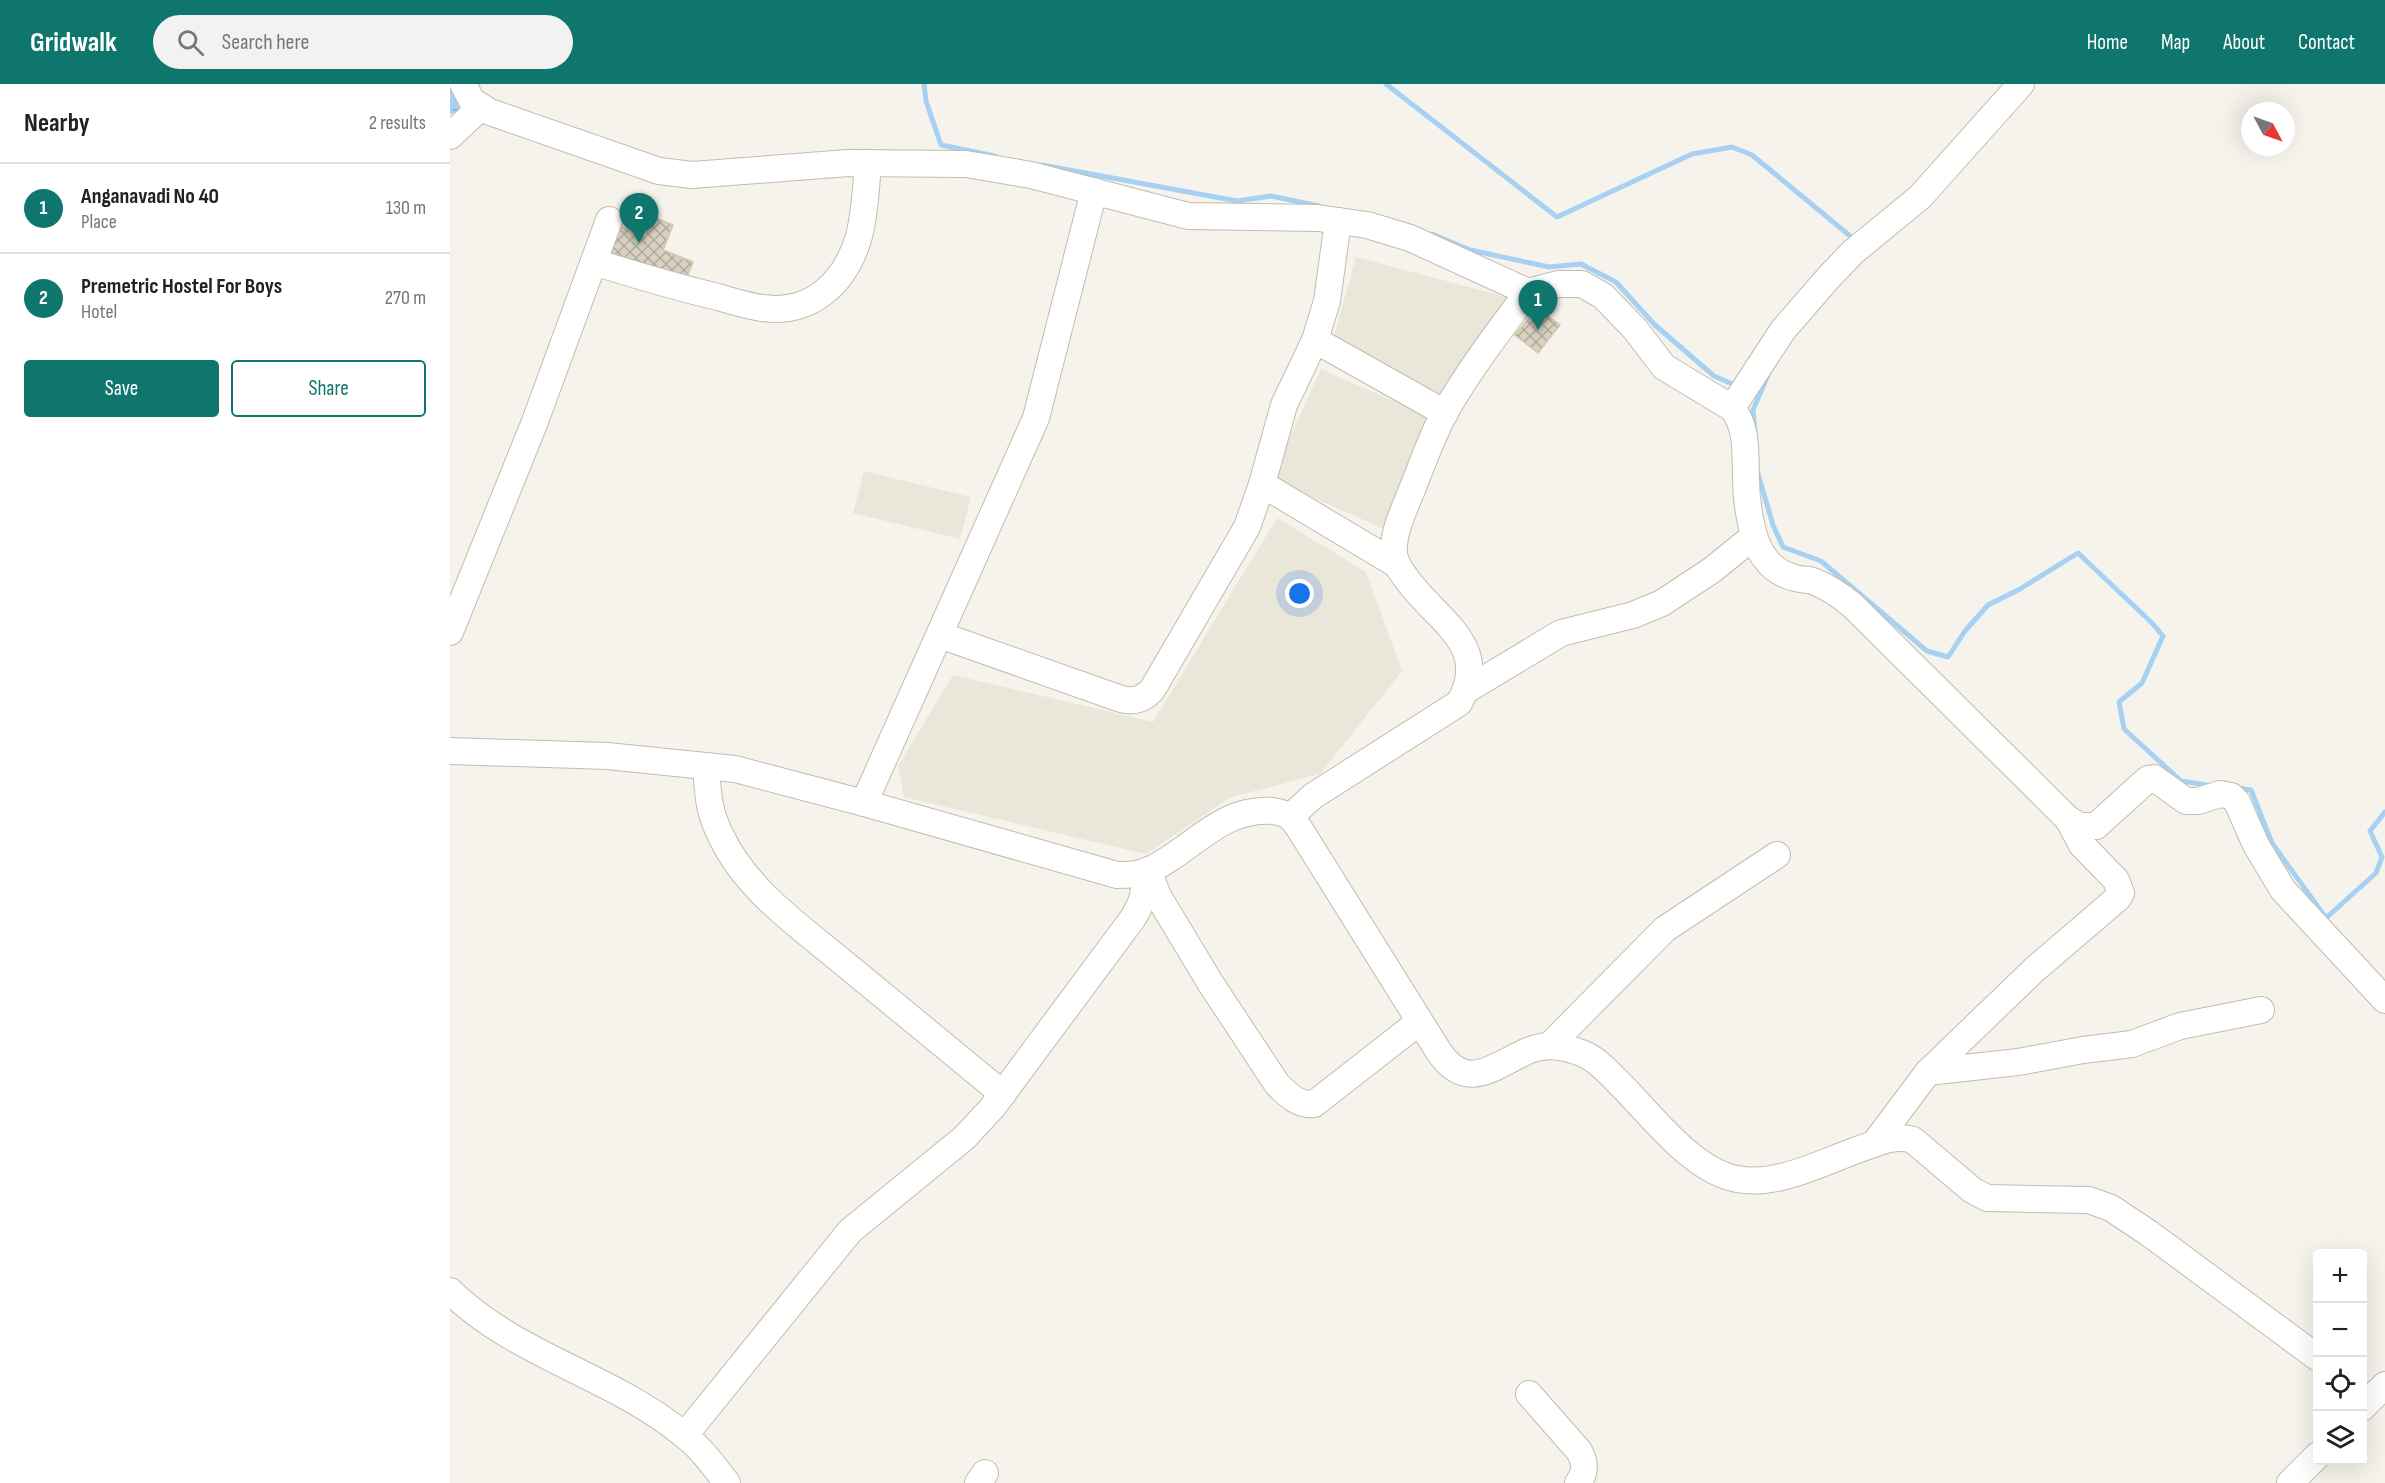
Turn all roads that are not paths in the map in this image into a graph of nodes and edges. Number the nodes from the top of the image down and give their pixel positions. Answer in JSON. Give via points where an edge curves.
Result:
{"nodes":[{"id":1,"x":463,"y":84,"type":"edge"},
{"id":2,"x":2021,"y":84,"type":"edge"},
{"id":3,"x":481,"y":107,"type":"junction"},
{"id":4,"x":450,"y":136,"type":"edge"},
{"id":5,"x":868,"y":163,"type":"junction"},
{"id":6,"x":1094,"y":191,"type":"junction"},
{"id":7,"x":609,"y":220,"type":"dead end"},
{"id":8,"x":1338,"y":221,"type":"junction"},
{"id":9,"x":594,"y":262,"type":"junction"},
{"id":10,"x":1528,"y":292,"type":"junction"},
{"id":11,"x":1314,"y":340,"type":"junction"},
{"id":12,"x":1732,"y":408,"type":"junction"},
{"id":13,"x":1445,"y":413,"type":"junction"},
{"id":14,"x":1262,"y":484,"type":"junction"},
{"id":15,"x":1754,"y":536,"type":"junction"},
{"id":16,"x":1396,"y":564,"type":"junction"},
{"id":17,"x":450,"y":632,"type":"edge"},
{"id":18,"x":940,"y":635,"type":"junction"},
{"id":19,"x":1468,"y":688,"type":"junction"},
{"id":20,"x":450,"y":751,"type":"edge"},
{"id":21,"x":706,"y":766,"type":"junction"},
{"id":22,"x":864,"y":803,"type":"junction"},
{"id":23,"x":1290,"y":817,"type":"junction"},
{"id":24,"x":2068,"y":819,"type":"junction"},
{"id":25,"x":1777,"y":855,"type":"dead end"},
{"id":26,"x":1146,"y":871,"type":"junction"},
{"id":27,"x":2385,"y":1000,"type":"edge"},
{"id":28,"x":2261,"y":1010,"type":"dead end"},
{"id":29,"x":1419,"y":1022,"type":"junction"},
{"id":30,"x":1549,"y":1046,"type":"junction"},
{"id":31,"x":1928,"y":1072,"type":"junction"},
{"id":32,"x":1002,"y":1094,"type":"junction"},
{"id":33,"x":1874,"y":1144,"type":"junction"},
{"id":34,"x":450,"y":1291,"type":"edge"},
{"id":35,"x":2317,"y":1357,"type":"edge"},
{"id":36,"x":1529,"y":1394,"type":"dead end"},
{"id":37,"x":685,"y":1435,"type":"junction"},
{"id":38,"x":2313,"y":1460,"type":"edge"},
{"id":39,"x":727,"y":1483,"type":"edge"},
{"id":40,"x":1578,"y":1483,"type":"edge"},
{"id":41,"x":2290,"y":1483,"type":"edge"}],
"edges":[{"from":1,"to":3,"type":"street","via":[[472,101]]},
{"from":2,"to":12,"type":"street","via":[[1920,197],[1852,252],[1829,277],[1783,330]]},
{"from":3,"to":4,"type":"street"},
{"from":3,"to":5,"type":"street","via":[[659,171],[692,175]]},
{"from":5,"to":6,"type":"street","via":[[966,164]]},
{"from":5,"to":9,"type":"street","via":[[863,217],[849,260],[824,294],[800,305],[762,308]]},
{"from":6,"to":8,"type":"street","via":[[1188,216]]},
{"from":6,"to":18,"type":"street","via":[[1036,418]]},
{"from":7,"to":9,"type":"street"},
{"from":8,"to":10,"type":"street","via":[[1410,238]]},
{"from":8,"to":11,"type":"street","via":[[1327,301]]},
{"from":9,"to":17,"type":"street","via":[[526,445]]},
{"from":10,"to":12,"type":"street","via":[[1558,284],[1582,284],[1603,296],[1664,367]]},
{"from":10,"to":13,"type":"street"},
{"from":11,"to":13,"type":"street"},
{"from":11,"to":14,"type":"street","via":[[1284,405]]},
{"from":12,"to":15,"type":"street","via":[[1740,417],[1745,437]]},
{"from":13,"to":16,"type":"street","via":[[1404,509],[1395,540]]},
{"from":14,"to":16,"type":"street"},
{"from":14,"to":18,"type":"street","via":[[1247,527],[1144,698],[1121,699]]},
{"from":15,"to":19,"type":"street","via":[[1662,603],[1633,615],[1562,633]]},
{"from":15,"to":24,"type":"street","via":[[1764,557],[1779,572],[1832,589],[1852,605]]},
{"from":16,"to":19,"type":"street","via":[[1467,652]]},
{"from":18,"to":22,"type":"street"},
{"from":19,"to":23,"type":"street","via":[[1459,703],[1313,796]]},
{"from":20,"to":21,"type":"street","via":[[607,756]]},
{"from":21,"to":22,"type":"street","via":[[735,769]]},
{"from":21,"to":32,"type":"street","via":[[709,807],[721,837],[760,891]]},
{"from":22,"to":26,"type":"street","via":[[1117,875]]},
{"from":23,"to":26,"type":"street","via":[[1266,811],[1234,816]]},
{"from":23,"to":29,"type":"street"},
{"from":24,"to":27,"type":"street","via":[[2080,826],[2096,826],[2148,779],[2154,778],[2186,801],[2220,794],[2231,796],[2283,890]]},
{"from":24,"to":31,"type":"street","via":[[2082,844],[2116,880],[2121,893]]},
{"from":25,"to":30,"type":"street","via":[[1665,929]]},
{"from":26,"to":29,"type":"street","via":[[1211,984],[1277,1084],[1295,1100],[1314,1104]]},
{"from":26,"to":32,"type":"street","via":[[1142,904],[1133,918]]},
{"from":28,"to":31,"type":"street","via":[[2180,1026],[2132,1044]]},
{"from":29,"to":30,"type":"street","via":[[1446,1063],[1470,1074],[1493,1070],[1531,1049]]},
{"from":30,"to":33,"type":"street","via":[[1587,1055],[1704,1166],[1737,1179],[1775,1179]]},
{"from":31,"to":33,"type":"street"},
{"from":32,"to":37,"type":"street","via":[[964,1138],[850,1231]]},
{"from":33,"to":35,"type":"street","via":[[1904,1137],[1913,1140],[1987,1198],[2088,1200],[2111,1208]]},
{"from":34,"to":37,"type":"street","via":[[500,1330],[632,1400]]},
{"from":36,"to":40,"type":"street","via":[[1585,1461]]},
{"from":37,"to":39,"type":"street"},
{"from":38,"to":41,"type":"street"}]}
